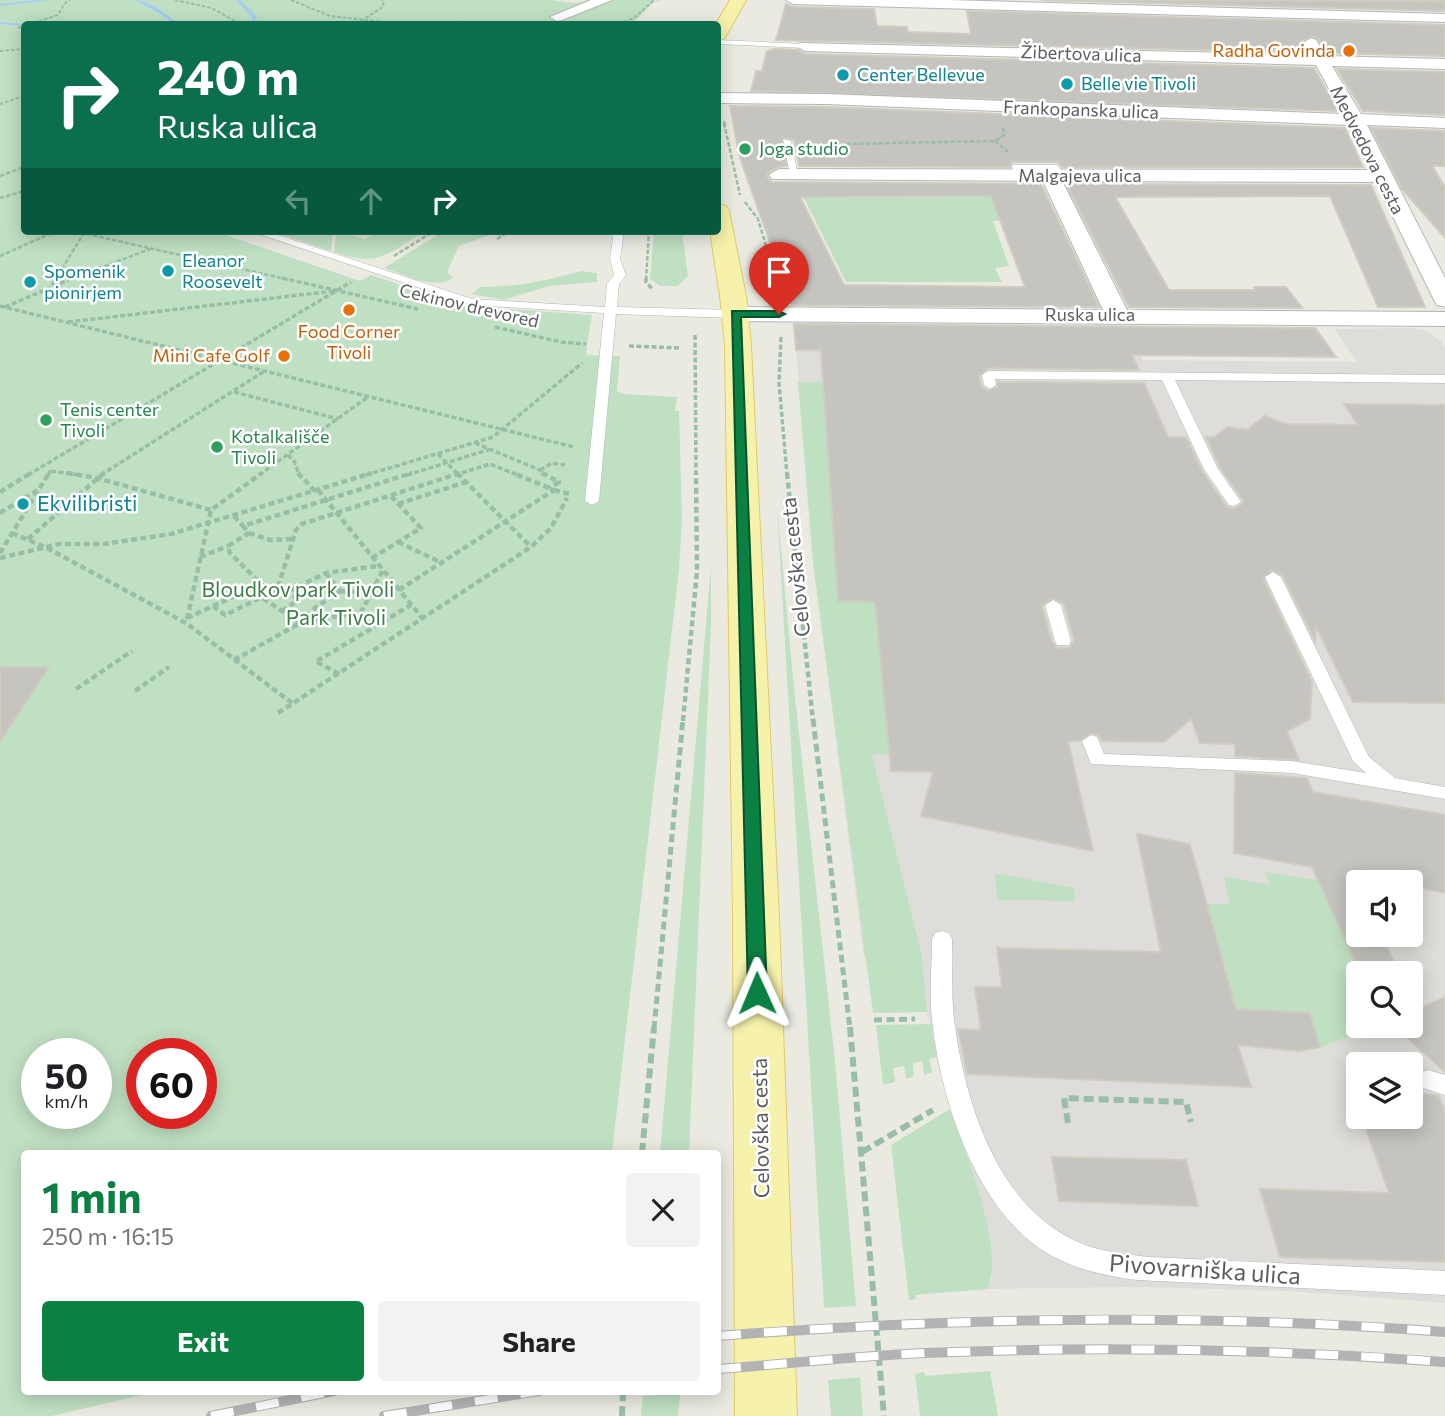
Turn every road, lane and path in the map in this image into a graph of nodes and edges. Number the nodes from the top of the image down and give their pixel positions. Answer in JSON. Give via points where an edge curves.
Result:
{"nodes":[{"id":1,"x":71,"y":0,"type":"edge"},
{"id":2,"x":175,"y":0,"type":"edge"},
{"id":3,"x":291,"y":0,"type":"edge"},
{"id":4,"x":382,"y":0,"type":"edge"},
{"id":5,"x":605,"y":0,"type":"edge"},
{"id":6,"x":654,"y":0,"type":"edge"},
{"id":7,"x":738,"y":0,"type":"edge"},
{"id":8,"x":793,"y":0,"type":"edge"},
{"id":9,"x":1293,"y":7,"type":"edge"},
{"id":10,"x":557,"y":17,"type":"dead end"},
{"id":11,"x":1445,"y":18,"type":"edge"},
{"id":12,"x":35,"y":21,"type":"edge"},
{"id":13,"x":235,"y":21,"type":"edge"},
{"id":14,"x":360,"y":21,"type":"joint"},
{"id":15,"x":627,"y":21,"type":"edge"},
{"id":16,"x":721,"y":30,"type":"edge"},
{"id":17,"x":1017,"y":31,"type":"edge"},
{"id":18,"x":721,"y":42,"type":"edge"},
{"id":19,"x":805,"y":46,"type":"joint"},
{"id":20,"x":21,"y":49,"type":"edge"},
{"id":21,"x":0,"y":51,"type":"edge"},
{"id":22,"x":1319,"y":61,"type":"junction"},
{"id":23,"x":1445,"y":64,"type":"edge"},
{"id":24,"x":21,"y":97,"type":"edge"},
{"id":25,"x":0,"y":104,"type":"edge"},
{"id":26,"x":721,"y":104,"type":"edge"},
{"id":27,"x":721,"y":109,"type":"edge"},
{"id":28,"x":1355,"y":120,"type":"junction"},
{"id":29,"x":1445,"y":123,"type":"edge"},
{"id":30,"x":1003,"y":124,"type":"dead end"},
{"id":31,"x":786,"y":141,"type":"dead end"},
{"id":32,"x":957,"y":142,"type":"junction"},
{"id":33,"x":847,"y":150,"type":"dead end"},
{"id":34,"x":961,"y":151,"type":"dead end"},
{"id":35,"x":21,"y":168,"type":"edge"},
{"id":36,"x":1175,"y":172,"type":"dead end"},
{"id":37,"x":1057,"y":174,"type":"junction"},
{"id":38,"x":787,"y":175,"type":"joint"},
{"id":39,"x":0,"y":176,"type":"edge"},
{"id":40,"x":1381,"y":176,"type":"junction"},
{"id":41,"x":21,"y":192,"type":"edge"},
{"id":42,"x":0,"y":198,"type":"edge"},
{"id":43,"x":721,"y":228,"type":"edge"},
{"id":44,"x":47,"y":235,"type":"edge"},
{"id":45,"x":83,"y":235,"type":"edge"},
{"id":46,"x":93,"y":235,"type":"edge"},
{"id":47,"x":267,"y":235,"type":"edge"},
{"id":48,"x":427,"y":235,"type":"edge"},
{"id":49,"x":503,"y":235,"type":"edge"},
{"id":50,"x":618,"y":235,"type":"edge"},
{"id":51,"x":649,"y":235,"type":"edge"},
{"id":52,"x":497,"y":239,"type":"dead end"},
{"id":53,"x":151,"y":248,"type":"junction"},
{"id":54,"x":0,"y":256,"type":"edge"},
{"id":55,"x":389,"y":258,"type":"dead end"},
{"id":56,"x":354,"y":280,"type":"dead end"},
{"id":57,"x":646,"y":282,"type":"dead end"},
{"id":58,"x":52,"y":286,"type":"junction"},
{"id":59,"x":338,"y":290,"type":"junction"},
{"id":60,"x":781,"y":296,"type":"dead end"},
{"id":61,"x":1445,"y":300,"type":"edge"},
{"id":62,"x":1,"y":308,"type":"edge"},
{"id":63,"x":612,"y":310,"type":"junction"},
{"id":64,"x":430,"y":312,"type":"dead end"},
{"id":65,"x":736,"y":314,"type":"junction"},
{"id":66,"x":1118,"y":316,"type":"junction"},
{"id":67,"x":1445,"y":319,"type":"edge"},
{"id":68,"x":63,"y":323,"type":"junction"},
{"id":69,"x":495,"y":327,"type":"dead end"},
{"id":70,"x":781,"y":344,"type":"dead end"},
{"id":71,"x":600,"y":345,"type":"junction"},
{"id":72,"x":681,"y":348,"type":"dead end"},
{"id":73,"x":695,"y":348,"type":"dead end"},
{"id":74,"x":220,"y":361,"type":"junction"},
{"id":75,"x":264,"y":372,"type":"junction"},
{"id":76,"x":1167,"y":378,"type":"junction"},
{"id":77,"x":1445,"y":379,"type":"edge"},
{"id":78,"x":990,"y":385,"type":"dead end"},
{"id":79,"x":233,"y":391,"type":"junction"},
{"id":80,"x":368,"y":397,"type":"junction"},
{"id":81,"x":338,"y":419,"type":"junction"},
{"id":82,"x":500,"y":430,"type":"junction"},
{"id":83,"x":475,"y":442,"type":"junction"},
{"id":84,"x":491,"y":449,"type":"junction"},
{"id":85,"x":595,"y":453,"type":"junction"},
{"id":86,"x":438,"y":454,"type":"junction"},
{"id":87,"x":288,"y":455,"type":"junction"},
{"id":88,"x":510,"y":457,"type":"junction"},
{"id":89,"x":447,"y":463,"type":"junction"},
{"id":90,"x":46,"y":465,"type":"junction"},
{"id":91,"x":565,"y":465,"type":"dead end"},
{"id":92,"x":494,"y":466,"type":"junction"},
{"id":93,"x":540,"y":470,"type":"junction"},
{"id":94,"x":51,"y":471,"type":"junction"},
{"id":95,"x":458,"y":474,"type":"junction"},
{"id":96,"x":96,"y":478,"type":"junction"},
{"id":97,"x":466,"y":482,"type":"junction"},
{"id":98,"x":41,"y":488,"type":"junction"},
{"id":99,"x":551,"y":489,"type":"junction"},
{"id":100,"x":316,"y":491,"type":"junction"},
{"id":101,"x":0,"y":492,"type":"edge"},
{"id":102,"x":570,"y":494,"type":"junction"},
{"id":103,"x":391,"y":496,"type":"junction"},
{"id":104,"x":326,"y":500,"type":"junction"},
{"id":105,"x":592,"y":500,"type":"dead end"},
{"id":106,"x":1234,"y":502,"type":"dead end"},
{"id":107,"x":398,"y":503,"type":"junction"},
{"id":108,"x":211,"y":510,"type":"junction"},
{"id":109,"x":0,"y":513,"type":"edge"},
{"id":110,"x":337,"y":514,"type":"junction"},
{"id":111,"x":234,"y":516,"type":"junction"},
{"id":112,"x":505,"y":521,"type":"junction"},
{"id":113,"x":207,"y":524,"type":"junction"},
{"id":114,"x":243,"y":526,"type":"junction"},
{"id":115,"x":12,"y":533,"type":"junction"},
{"id":116,"x":249,"y":533,"type":"junction"},
{"id":117,"x":28,"y":539,"type":"junction"},
{"id":118,"x":292,"y":539,"type":"junction"},
{"id":119,"x":398,"y":542,"type":"junction"},
{"id":120,"x":228,"y":546,"type":"junction"},
{"id":121,"x":531,"y":547,"type":"junction"},
{"id":122,"x":47,"y":548,"type":"junction"},
{"id":123,"x":0,"y":555,"type":"edge"},
{"id":124,"x":200,"y":558,"type":"junction"},
{"id":125,"x":372,"y":558,"type":"junction"},
{"id":126,"x":441,"y":563,"type":"junction"},
{"id":127,"x":381,"y":568,"type":"junction"},
{"id":128,"x":326,"y":573,"type":"junction"},
{"id":129,"x":1273,"y":577,"type":"dead end"},
{"id":130,"x":277,"y":590,"type":"junction"},
{"id":131,"x":291,"y":590,"type":"junction"},
{"id":132,"x":399,"y":590,"type":"junction"},
{"id":133,"x":340,"y":591,"type":"junction"},
{"id":134,"x":371,"y":593,"type":"junction"},
{"id":135,"x":261,"y":597,"type":"junction"},
{"id":136,"x":411,"y":605,"type":"junction"},
{"id":137,"x":1053,"y":605,"type":"dead end"},
{"id":138,"x":213,"y":606,"type":"junction"},
{"id":139,"x":282,"y":611,"type":"junction"},
{"id":140,"x":423,"y":619,"type":"junction"},
{"id":141,"x":186,"y":620,"type":"junction"},
{"id":142,"x":300,"y":623,"type":"junction"},
{"id":143,"x":1063,"y":641,"type":"dead end"},
{"id":144,"x":132,"y":651,"type":"dead end"},
{"id":145,"x":234,"y":660,"type":"junction"},
{"id":146,"x":169,"y":667,"type":"dead end"},
{"id":147,"x":339,"y":674,"type":"junction"},
{"id":148,"x":76,"y":689,"type":"dead end"},
{"id":149,"x":135,"y":691,"type":"dead end"},
{"id":150,"x":292,"y":704,"type":"junction"},
{"id":151,"x":278,"y":713,"type":"dead end"},
{"id":152,"x":1091,"y":741,"type":"dead end"},
{"id":153,"x":1390,"y":782,"type":"junction"},
{"id":154,"x":1445,"y":793,"type":"edge"},
{"id":155,"x":942,"y":939,"type":"dead end"},
{"id":156,"x":929,"y":1018,"type":"dead end"},
{"id":157,"x":874,"y":1020,"type":"dead end"},
{"id":158,"x":958,"y":1096,"type":"junction"},
{"id":159,"x":1191,"y":1122,"type":"dead end"},
{"id":160,"x":1068,"y":1123,"type":"dead end"},
{"id":161,"x":642,"y":1150,"type":"edge"},
{"id":162,"x":862,"y":1152,"type":"junction"},
{"id":163,"x":1445,"y":1283,"type":"edge"},
{"id":164,"x":623,"y":1395,"type":"edge"},
{"id":165,"x":622,"y":1416,"type":"edge"},
{"id":166,"x":766,"y":1416,"type":"edge"},
{"id":167,"x":884,"y":1416,"type":"edge"}],
"edges":[{"from":1,"to":12,"type":"path","via":[[58,15]]},
{"from":2,"to":13,"type":"path","via":[[212,8]]},
{"from":3,"to":14,"type":"path","via":[[330,16]]},
{"from":4,"to":14,"type":"path","via":[[384,6]]},
{"from":5,"to":10,"type":"street"},
{"from":6,"to":15,"type":"path"},
{"from":7,"to":16,"type":"main road"},
{"from":8,"to":17,"type":"street"},
{"from":9,"to":11,"type":"street"},
{"from":9,"to":17,"type":"street"},
{"from":9,"to":22,"type":"street","name":"Medvedova cesta"},
{"from":17,"to":19,"type":"street","name":"Žibertova ulica"},
{"from":17,"to":22,"type":"street","name":"Žibertova ulica"},
{"from":18,"to":19,"type":"lane","name":"Žibertova ulica"},
{"from":20,"to":21,"type":"path"},
{"from":22,"to":23,"type":"street","name":"Žibertova ulica"},
{"from":22,"to":28,"type":"street","name":"Medvedova cesta"},
{"from":24,"to":25,"type":"path"},
{"from":26,"to":28,"type":"street","name":"Frankopanska ulica","via":[[1027,100]]},
{"from":27,"to":60,"type":"path","via":[[740,196],[758,226]]},
{"from":28,"to":29,"type":"street","name":"Frankopanska ulica"},
{"from":28,"to":40,"type":"street","name":"Medvedova cesta"},
{"from":30,"to":32,"type":"path","via":[[1004,135],[995,141]]},
{"from":31,"to":38,"type":"lane"},
{"from":32,"to":33,"type":"path","via":[[846,144]]},
{"from":32,"to":34,"type":"path"},
{"from":35,"to":39,"type":"path"},
{"from":36,"to":37,"type":"lane"},
{"from":37,"to":38,"type":"street","name":"Malgajeva ulica"},
{"from":37,"to":40,"type":"street","name":"Malgajeva ulica"},
{"from":37,"to":66,"type":"street"},
{"from":40,"to":61,"type":"street","name":"Medvedova cesta"},
{"from":41,"to":42,"type":"path"},
{"from":43,"to":65,"type":"main road","name":"Celovška cesta"},
{"from":44,"to":54,"type":"path"},
{"from":45,"to":58,"type":"path"},
{"from":46,"to":53,"type":"path","name":"Cekinov drevored"},
{"from":47,"to":63,"type":"lane","via":[[471,302]]},
{"from":48,"to":55,"type":"path","name":"Cekinov drevored"},
{"from":49,"to":52,"type":"path"},
{"from":50,"to":63,"type":"lane","via":[[615,259],[620,275],[608,277]]},
{"from":51,"to":57,"type":"path"},
{"from":53,"to":58,"type":"path"},
{"from":53,"to":59,"type":"path","name":"Cekinov drevored"},
{"from":56,"to":59,"type":"path"},
{"from":58,"to":62,"type":"path"},
{"from":59,"to":64,"type":"path","name":"Cekinov drevored"},
{"from":59,"to":68,"type":"path"},
{"from":59,"to":74,"type":"path"},
{"from":62,"to":68,"type":"path"},
{"from":63,"to":65,"type":"lane"},
{"from":63,"to":71,"type":"lane"},
{"from":65,"to":66,"type":"street","name":"Ruska ulica"},
{"from":65,"to":166,"type":"main road","name":"Celovška cesta"},
{"from":66,"to":67,"type":"street","name":"Ruska ulica"},
{"from":68,"to":74,"type":"path"},
{"from":69,"to":71,"type":"path","name":"Cekinov drevored","via":[[561,342]]},
{"from":70,"to":162,"type":"path","name":"Celovška cesta","via":[[779,383],[793,551]]},
{"from":71,"to":72,"type":"path","name":"Cekinov drevored"},
{"from":71,"to":82,"type":"path"},
{"from":71,"to":85,"type":"lane"},
{"from":73,"to":161,"type":"path","via":[[697,571]]},
{"from":74,"to":75,"type":"path"},
{"from":74,"to":90,"type":"path"},
{"from":75,"to":79,"type":"path"},
{"from":75,"to":80,"type":"path"},
{"from":76,"to":77,"type":"lane"},
{"from":76,"to":78,"type":"lane","via":[[988,375]]},
{"from":76,"to":106,"type":"lane","via":[[1211,469]]},
{"from":79,"to":81,"type":"path"},
{"from":79,"to":96,"type":"path"},
{"from":80,"to":81,"type":"path"},
{"from":80,"to":82,"type":"path"},
{"from":81,"to":87,"type":"path"},
{"from":82,"to":83,"type":"path"},
{"from":82,"to":85,"type":"path"},
{"from":83,"to":84,"type":"path"},
{"from":83,"to":86,"type":"path"},
{"from":84,"to":88,"type":"path"},
{"from":84,"to":89,"type":"path"},
{"from":85,"to":102,"type":"path"},
{"from":85,"to":105,"type":"lane"},
{"from":86,"to":89,"type":"path"},
{"from":86,"to":100,"type":"path"},
{"from":87,"to":100,"type":"path","via":[[299,475]]},
{"from":87,"to":108,"type":"path"},
{"from":88,"to":92,"type":"path"},
{"from":88,"to":93,"type":"path"},
{"from":89,"to":95,"type":"path"},
{"from":89,"to":104,"type":"path"},
{"from":90,"to":94,"type":"path"},
{"from":90,"to":101,"type":"path"},
{"from":91,"to":93,"type":"path","via":[[552,463]]},
{"from":92,"to":95,"type":"path"},
{"from":92,"to":99,"type":"path"},
{"from":93,"to":99,"type":"path","via":[[559,482]]},
{"from":94,"to":96,"type":"path"},
{"from":94,"to":98,"type":"path"},
{"from":95,"to":97,"type":"path"},
{"from":95,"to":103,"type":"path"},
{"from":96,"to":108,"type":"path"},
{"from":96,"to":117,"type":"path"},
{"from":97,"to":107,"type":"path"},
{"from":97,"to":112,"type":"path"},
{"from":98,"to":109,"type":"path"},
{"from":98,"to":115,"type":"path"},
{"from":99,"to":102,"type":"path"},
{"from":99,"to":112,"type":"path"},
{"from":100,"to":104,"type":"path"},
{"from":100,"to":111,"type":"path"},
{"from":102,"to":121,"type":"path","via":[[551,528]]},
{"from":103,"to":107,"type":"path"},
{"from":103,"to":110,"type":"path"},
{"from":104,"to":110,"type":"path"},
{"from":104,"to":114,"type":"path"},
{"from":107,"to":119,"type":"path","via":[[421,528]]},
{"from":108,"to":113,"type":"path"},
{"from":110,"to":118,"type":"path","via":[[302,524]]},
{"from":110,"to":125,"type":"path"},
{"from":111,"to":113,"type":"path"},
{"from":111,"to":114,"type":"path"},
{"from":112,"to":121,"type":"path"},
{"from":112,"to":126,"type":"path"},
{"from":113,"to":122,"type":"path","via":[[125,542]]},
{"from":113,"to":124,"type":"path"},
{"from":114,"to":116,"type":"path"},
{"from":115,"to":117,"type":"path"},
{"from":115,"to":123,"type":"path"},
{"from":116,"to":118,"type":"path","via":[[270,540]]},
{"from":116,"to":120,"type":"path"},
{"from":117,"to":122,"type":"path"},
{"from":118,"to":130,"type":"path"},
{"from":119,"to":125,"type":"path"},
{"from":119,"to":126,"type":"path"},
{"from":120,"to":124,"type":"path"},
{"from":120,"to":138,"type":"path","via":[[261,584]]},
{"from":121,"to":140,"type":"path"},
{"from":122,"to":123,"type":"path"},
{"from":122,"to":141,"type":"path"},
{"from":124,"to":141,"type":"path"},
{"from":125,"to":127,"type":"path"},
{"from":126,"to":132,"type":"path"},
{"from":127,"to":128,"type":"path"},
{"from":127,"to":132,"type":"path"},
{"from":127,"to":134,"type":"path"},
{"from":128,"to":131,"type":"path"},
{"from":128,"to":133,"type":"path"},
{"from":129,"to":153,"type":"lane","via":[[1362,761]]},
{"from":130,"to":131,"type":"path"},
{"from":130,"to":135,"type":"path"},
{"from":131,"to":139,"type":"path","via":[[297,601]]},
{"from":132,"to":136,"type":"path"},
{"from":133,"to":134,"type":"path"},
{"from":133,"to":142,"type":"path"},
{"from":134,"to":142,"type":"path","via":[[361,612]]},
{"from":135,"to":138,"type":"path","via":[[225,615]]},
{"from":135,"to":139,"type":"path"},
{"from":136,"to":140,"type":"path"},
{"from":136,"to":147,"type":"path","via":[[317,661]]},
{"from":137,"to":143,"type":"lane"},
{"from":138,"to":141,"type":"path"},
{"from":139,"to":142,"type":"path"},
{"from":140,"to":147,"type":"path"},
{"from":141,"to":145,"type":"path"},
{"from":142,"to":145,"type":"path"},
{"from":144,"to":148,"type":"path"},
{"from":145,"to":150,"type":"path"},
{"from":146,"to":149,"type":"path"},
{"from":147,"to":150,"type":"path"},
{"from":150,"to":151,"type":"path"},
{"from":152,"to":153,"type":"lane","via":[[1097,760],[1280,766]]},
{"from":153,"to":154,"type":"lane"},
{"from":155,"to":158,"type":"lane","name":"Pivovarniška ulica","via":[[943,1018]]},
{"from":156,"to":157,"type":"path"},
{"from":158,"to":162,"type":"path"},
{"from":158,"to":163,"type":"lane","name":"Pivovarniška ulica","via":[[976,1143],[1027,1221],[1057,1245],[1105,1264],[1231,1275]]},
{"from":159,"to":160,"type":"path","via":[[1185,1102],[1064,1098]]},
{"from":162,"to":167,"type":"path","name":"Celovška cesta"},
{"from":164,"to":165,"type":"path"}]}
